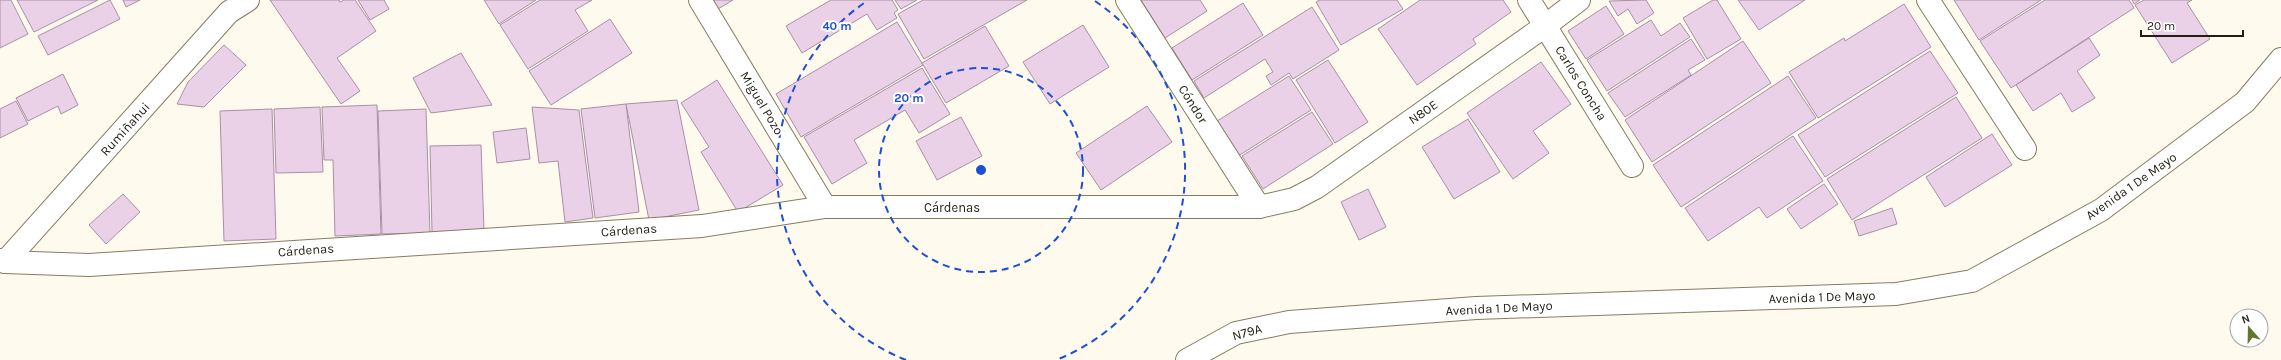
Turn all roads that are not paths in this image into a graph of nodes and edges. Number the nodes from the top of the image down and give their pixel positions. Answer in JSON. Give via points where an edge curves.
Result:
{"nodes":[{"id":1,"x":248,"y":0,"type":"edge"},
{"id":2,"x":700,"y":0,"type":"edge"},
{"id":3,"x":1127,"y":0,"type":"edge"},
{"id":4,"x":1529,"y":0,"type":"edge"},
{"id":5,"x":1579,"y":0,"type":"edge"},
{"id":6,"x":1928,"y":0,"type":"edge"},
{"id":7,"x":224,"y":6,"type":"edge"},
{"id":8,"x":1545,"y":26,"type":"junction"},
{"id":9,"x":2281,"y":59,"type":"edge"},
{"id":10,"x":2025,"y":150,"type":"dead end"},
{"id":11,"x":1632,"y":166,"type":"dead end"},
{"id":12,"x":825,"y":207,"type":"junction"},
{"id":13,"x":1259,"y":207,"type":"junction"},
{"id":14,"x":3,"y":261,"type":"edge"},
{"id":15,"x":1289,"y":322,"type":"joint"},
{"id":16,"x":1187,"y":360,"type":"edge"}],
"edges":[{"from":1,"to":7,"type":"street","name":"Rumiñahui"},
{"from":2,"to":12,"type":"street","name":"Miguel Pozo"},
{"from":3,"to":13,"type":"street","name":"Cóndor"},
{"from":4,"to":8,"type":"street","name":"Carlos Concha"},
{"from":5,"to":8,"type":"street","name":"N80E"},
{"from":6,"to":10,"type":"street"},
{"from":7,"to":14,"type":"street","name":"Rumiñahui"},
{"from":8,"to":11,"type":"street","name":"Carlos Concha"},
{"from":8,"to":13,"type":"street","name":"N80E","via":[[1318,187],[1294,199]]},
{"from":9,"to":15,"type":"street","name":"Avenida 1 De Mayo","via":[[2245,102],[2101,210],[1972,281],[1896,294],[1476,308]]},
{"from":12,"to":13,"type":"street","name":"Cárdenas"},
{"from":12,"to":14,"type":"street","name":"Cárdenas","via":[[702,226],[89,264]]},
{"from":15,"to":16,"type":"street","name":"N79A","via":[[1236,333]]}]}
